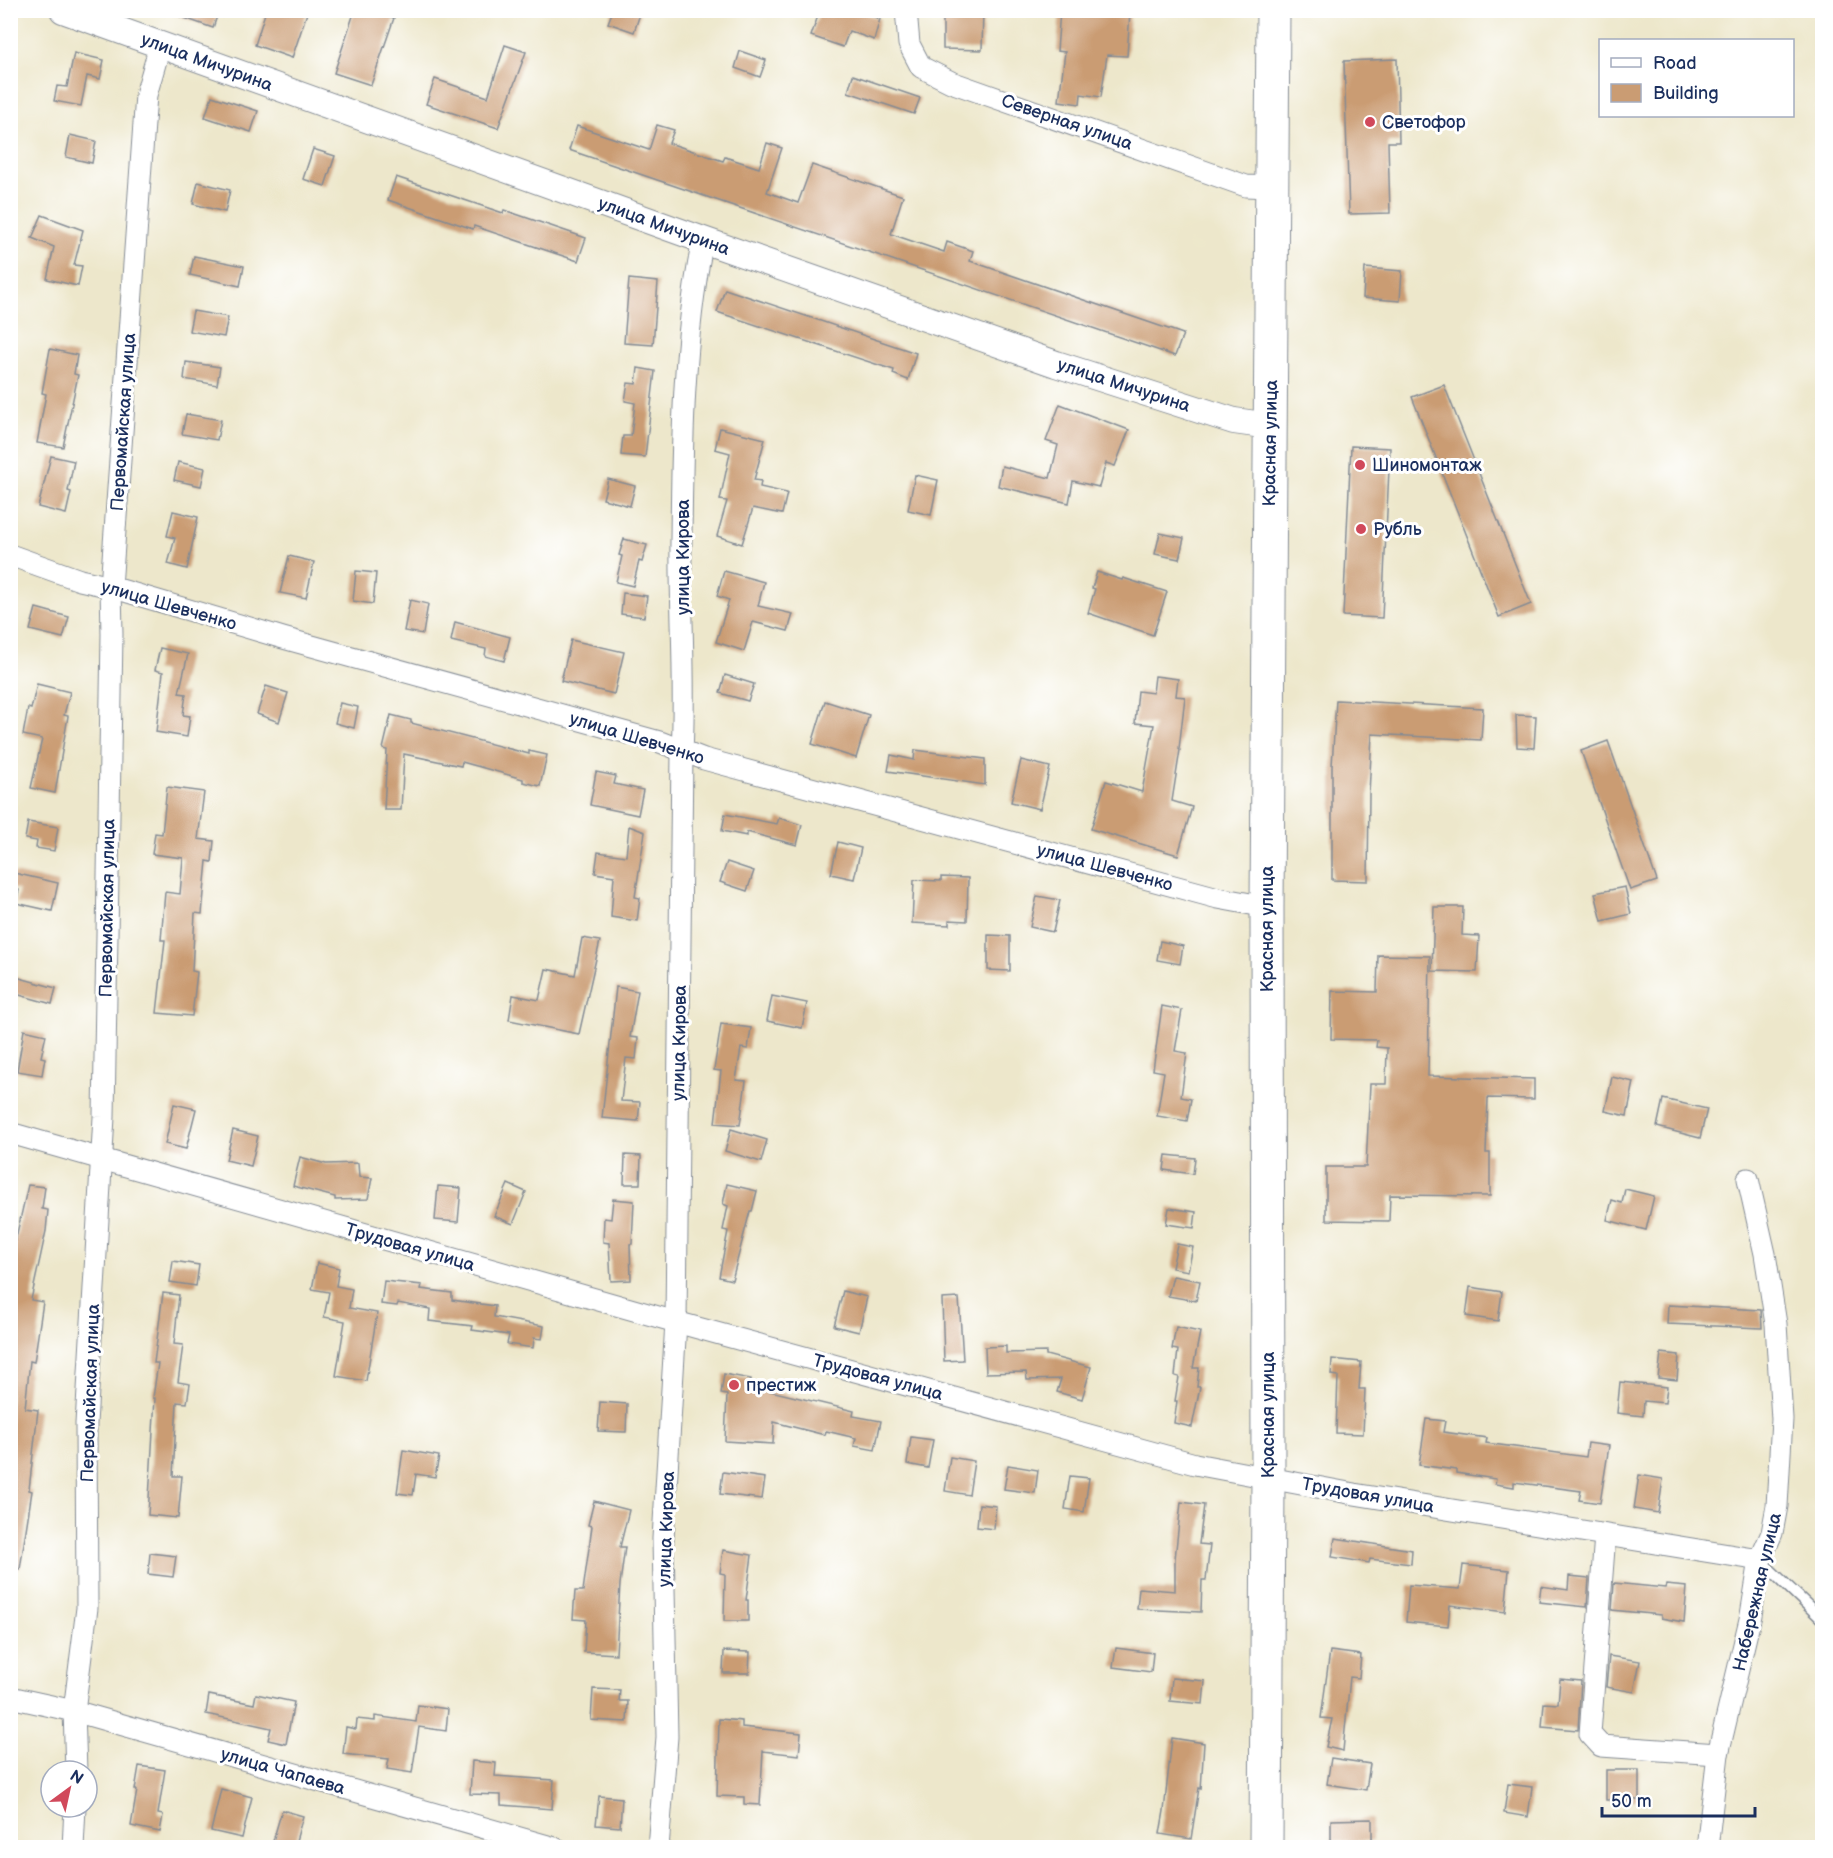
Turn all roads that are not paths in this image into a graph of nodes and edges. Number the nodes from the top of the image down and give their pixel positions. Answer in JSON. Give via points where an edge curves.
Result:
{"nodes":[{"id":1,"x":906,"y":10,"type":"edge"},
{"id":2,"x":1273,"y":10,"type":"edge"},
{"id":3,"x":77,"y":13,"type":"edge"},
{"id":4,"x":160,"y":46,"type":"junction"},
{"id":5,"x":1272,"y":187,"type":"junction"},
{"id":6,"x":703,"y":240,"type":"junction"},
{"id":7,"x":1270,"y":426,"type":"junction"},
{"id":8,"x":10,"y":555,"type":"edge"},
{"id":9,"x":111,"y":587,"type":"junction"},
{"id":10,"x":682,"y":751,"type":"junction"},
{"id":11,"x":1267,"y":907,"type":"junction"},
{"id":12,"x":10,"y":1133,"type":"edge"},
{"id":13,"x":101,"y":1159,"type":"junction"},
{"id":14,"x":1748,"y":1179,"type":"dead end"},
{"id":15,"x":676,"y":1322,"type":"junction"},
{"id":16,"x":1268,"y":1478,"type":"junction"},
{"id":17,"x":1605,"y":1535,"type":"junction"},
{"id":18,"x":1760,"y":1560,"type":"junction"},
{"id":19,"x":1822,"y":1619,"type":"edge"},
{"id":20,"x":10,"y":1697,"type":"edge"},
{"id":21,"x":74,"y":1711,"type":"junction"},
{"id":22,"x":1718,"y":1754,"type":"junction"},
{"id":23,"x":76,"y":1759,"type":"edge"},
{"id":24,"x":74,"y":1819,"type":"edge"},
{"id":25,"x":73,"y":1848,"type":"edge"},
{"id":26,"x":555,"y":1848,"type":"edge"},
{"id":27,"x":658,"y":1848,"type":"edge"},
{"id":28,"x":1266,"y":1848,"type":"edge"},
{"id":29,"x":1707,"y":1848,"type":"edge"}],
"edges":[{"from":1,"to":5,"type":"street","name":"Северная улица","via":[[909,44],[921,67],[951,82],[1246,186]]},
{"from":2,"to":5,"type":"main road","name":"Красная улица"},
{"from":3,"to":4,"type":"street","name":"улица Мичурина"},
{"from":4,"to":6,"type":"street","name":"улица Мичурина"},
{"from":4,"to":9,"type":"street","name":"Первомайская улица","via":[[146,95]]},
{"from":5,"to":7,"type":"main road","name":"Красная улица"},
{"from":6,"to":7,"type":"street","name":"улица Мичурина","via":[[1056,363],[1234,421]]},
{"from":6,"to":10,"type":"street","name":"улица Кирова","via":[[686,367],[681,542],[685,707]]},
{"from":7,"to":11,"type":"main road","name":"Красная улица"},
{"from":8,"to":9,"type":"street","name":"улица Шевченко"},
{"from":9,"to":10,"type":"street","name":"улица Шевченко"},
{"from":9,"to":13,"type":"street","name":"Первомайская улица"},
{"from":10,"to":11,"type":"street","name":"улица Шевченко","via":[[1207,895]]},
{"from":10,"to":15,"type":"street","name":"улица Кирова"},
{"from":11,"to":16,"type":"main road","name":"Красная улица"},
{"from":12,"to":13,"type":"street","name":"Трудовая улица"},
{"from":13,"to":15,"type":"street","name":"Трудовая улица"},
{"from":13,"to":21,"type":"street","name":"Первомайская улица","via":[[86,1424],[87,1608]]},
{"from":14,"to":18,"type":"street","name":"Набережная улица","via":[[1776,1324],[1782,1419],[1777,1506],[1772,1533]]},
{"from":15,"to":16,"type":"street","name":"Трудовая улица","via":[[1195,1464]]},
{"from":15,"to":27,"type":"street","name":"улица Кирова","via":[[663,1539],[667,1737]]},
{"from":16,"to":17,"type":"street","name":"Трудовая улица"},
{"from":16,"to":28,"type":"main road","name":"Красная улица"},
{"from":17,"to":18,"type":"street","name":"Трудовая улица"},
{"from":17,"to":22,"type":"street","via":[[1590,1734],[1601,1746]]},
{"from":18,"to":19,"type":"lane"},
{"from":18,"to":22,"type":"street","name":"Набережная улица"},
{"from":20,"to":21,"type":"street","name":"улица Чапаева"},
{"from":21,"to":23,"type":"street","name":"Первомайская улица"},
{"from":21,"to":26,"type":"street","name":"улица Чапаева"},
{"from":22,"to":29,"type":"street","name":"Набережная улица"},
{"from":24,"to":25,"type":"street"}]}
